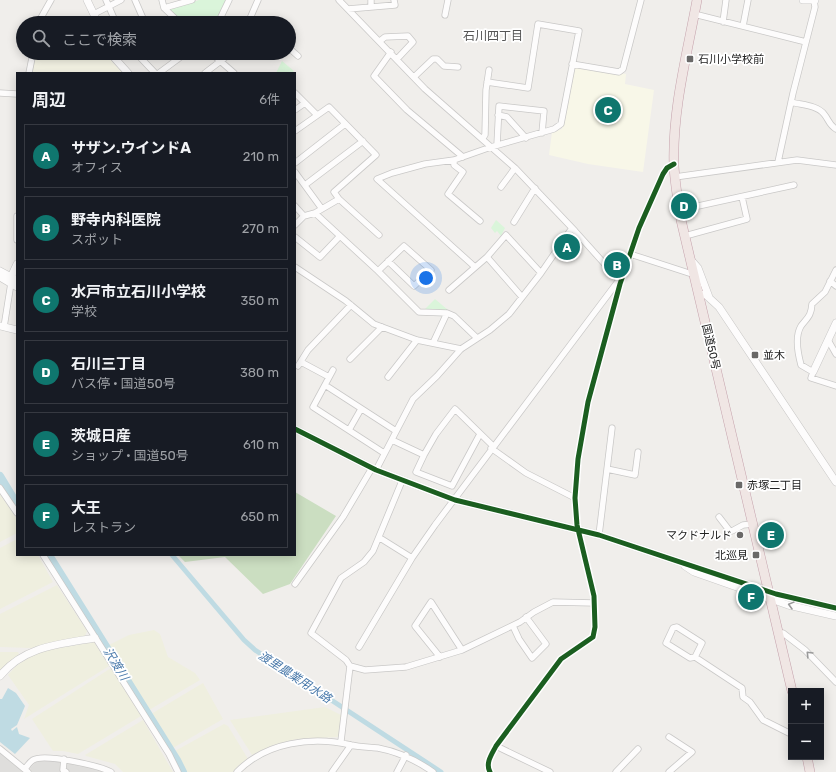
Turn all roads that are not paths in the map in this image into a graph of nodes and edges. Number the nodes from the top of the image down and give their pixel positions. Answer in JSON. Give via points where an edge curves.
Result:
{"nodes":[{"id":1,"x":51,"y":0,"type":"edge"},
{"id":2,"x":87,"y":0,"type":"edge"},
{"id":3,"x":106,"y":0,"type":"edge"},
{"id":4,"x":121,"y":0,"type":"edge"},
{"id":5,"x":135,"y":0,"type":"edge"},
{"id":6,"x":162,"y":0,"type":"edge"},
{"id":7,"x":192,"y":0,"type":"edge"},
{"id":8,"x":229,"y":0,"type":"edge"},
{"id":9,"x":258,"y":0,"type":"edge"},
{"id":10,"x":339,"y":0,"type":"edge"},
{"id":11,"x":371,"y":0,"type":"edge"},
{"id":12,"x":394,"y":0,"type":"edge"},
{"id":13,"x":448,"y":0,"type":"edge"},
{"id":14,"x":641,"y":0,"type":"edge"},
{"id":15,"x":697,"y":0,"type":"edge"},
{"id":16,"x":726,"y":0,"type":"edge"},
{"id":17,"x":748,"y":0,"type":"edge"},
{"id":18,"x":803,"y":0,"type":"edge"},
{"id":19,"x":815,"y":0,"type":"edge"},
{"id":20,"x":109,"y":6,"type":"junction"},
{"id":21,"x":371,"y":7,"type":"junction"},
{"id":22,"x":164,"y":8,"type":"junction"},
{"id":23,"x":348,"y":10,"type":"junction"},
{"id":24,"x":94,"y":14,"type":"joint"},
{"id":25,"x":694,"y":14,"type":"junction"},
{"id":26,"x":445,"y":15,"type":"dead end"},
{"id":27,"x":42,"y":16,"type":"edge"},
{"id":28,"x":113,"y":16,"type":"edge"},
{"id":29,"x":142,"y":16,"type":"edge"},
{"id":30,"x":173,"y":16,"type":"edge"},
{"id":31,"x":221,"y":16,"type":"edge"},
{"id":32,"x":252,"y":16,"type":"edge"},
{"id":33,"x":723,"y":22,"type":"junction"},
{"id":34,"x":743,"y":26,"type":"junction"},
{"id":35,"x":380,"y":41,"type":"junction"},
{"id":36,"x":806,"y":42,"type":"junction"},
{"id":37,"x":391,"y":52,"type":"junction"},
{"id":38,"x":397,"y":59,"type":"junction"},
{"id":39,"x":31,"y":60,"type":"edge"},
{"id":40,"x":116,"y":60,"type":"edge"},
{"id":41,"x":143,"y":60,"type":"edge"},
{"id":42,"x":177,"y":60,"type":"edge"},
{"id":43,"x":223,"y":60,"type":"edge"},
{"id":44,"x":220,"y":62,"type":"junction"},
{"id":45,"x":572,"y":64,"type":"junction"},
{"id":46,"x":458,"y":67,"type":"dead end"},
{"id":47,"x":489,"y":70,"type":"dead end"},
{"id":48,"x":29,"y":72,"type":"edge"},
{"id":49,"x":127,"y":72,"type":"edge"},
{"id":50,"x":154,"y":72,"type":"edge"},
{"id":51,"x":160,"y":72,"type":"edge"},
{"id":52,"x":206,"y":72,"type":"edge"},
{"id":53,"x":233,"y":72,"type":"edge"},
{"id":54,"x":414,"y":77,"type":"junction"},
{"id":55,"x":487,"y":82,"type":"junction"},
{"id":56,"x":0,"y":93,"type":"edge"},
{"id":57,"x":16,"y":94,"type":"edge"},
{"id":58,"x":296,"y":94,"type":"edge"},
{"id":59,"x":305,"y":102,"type":"junction"},
{"id":60,"x":791,"y":102,"type":"junction"},
{"id":61,"x":296,"y":109,"type":"edge"},
{"id":62,"x":316,"y":114,"type":"junction"},
{"id":63,"x":498,"y":115,"type":"junction"},
{"id":64,"x":345,"y":124,"type":"junction"},
{"id":65,"x":836,"y":129,"type":"edge"},
{"id":66,"x":296,"y":130,"type":"edge"},
{"id":67,"x":542,"y":133,"type":"junction"},
{"id":68,"x":526,"y":138,"type":"junction"},
{"id":69,"x":482,"y":139,"type":"junction"},
{"id":70,"x":363,"y":141,"type":"junction"},
{"id":71,"x":494,"y":146,"type":"junction"},
{"id":72,"x":463,"y":157,"type":"junction"},
{"id":73,"x":454,"y":160,"type":"junction"},
{"id":74,"x":296,"y":161,"type":"edge"},
{"id":75,"x":778,"y":162,"type":"junction"},
{"id":76,"x":674,"y":164,"type":"junction"},
{"id":77,"x":836,"y":164,"type":"edge"},
{"id":78,"x":515,"y":168,"type":"junction"},
{"id":79,"x":296,"y":173,"type":"edge"},
{"id":80,"x":675,"y":177,"type":"junction"},
{"id":81,"x":305,"y":185,"type":"junction"},
{"id":82,"x":794,"y":185,"type":"dead end"},
{"id":83,"x":501,"y":187,"type":"dead end"},
{"id":84,"x":535,"y":188,"type":"junction"},
{"id":85,"x":742,"y":197,"type":"junction"},
{"id":86,"x":339,"y":199,"type":"junction"},
{"id":87,"x":296,"y":207,"type":"edge"},
{"id":88,"x":322,"y":209,"type":"junction"},
{"id":89,"x":680,"y":210,"type":"junction"},
{"id":90,"x":316,"y":213,"type":"junction"},
{"id":91,"x":304,"y":216,"type":"junction"},
{"id":92,"x":480,"y":221,"type":"dead end"},
{"id":93,"x":514,"y":222,"type":"dead end"},
{"id":94,"x":296,"y":224,"type":"edge"},
{"id":95,"x":572,"y":228,"type":"junction"},
{"id":96,"x":379,"y":235,"type":"dead end"},
{"id":97,"x":340,"y":236,"type":"junction"},
{"id":98,"x":685,"y":236,"type":"junction"},
{"id":99,"x":296,"y":238,"type":"edge"},
{"id":100,"x":630,"y":254,"type":"junction"},
{"id":101,"x":487,"y":256,"type":"junction"},
{"id":102,"x":691,"y":260,"type":"junction"},
{"id":103,"x":388,"y":261,"type":"junction"},
{"id":104,"x":475,"y":267,"type":"junction"},
{"id":105,"x":296,"y":268,"type":"edge"},
{"id":106,"x":16,"y":270,"type":"edge"},
{"id":107,"x":836,"y":270,"type":"edge"},
{"id":108,"x":0,"y":271,"type":"edge"},
{"id":109,"x":378,"y":271,"type":"junction"},
{"id":110,"x":541,"y":273,"type":"junction"},
{"id":111,"x":695,"y":275,"type":"junction"},
{"id":112,"x":0,"y":277,"type":"edge"},
{"id":113,"x":620,"y":280,"type":"junction"},
{"id":114,"x":830,"y":281,"type":"junction"},
{"id":115,"x":14,"y":282,"type":"edge"},
{"id":116,"x":836,"y":286,"type":"edge"},
{"id":117,"x":449,"y":290,"type":"dead end"},
{"id":118,"x":699,"y":294,"type":"junction"},
{"id":119,"x":522,"y":297,"type":"junction"},
{"id":120,"x":711,"y":298,"type":"junction"},
{"id":121,"x":351,"y":305,"type":"junction"},
{"id":122,"x":702,"y":308,"type":"junction"},
{"id":123,"x":447,"y":313,"type":"junction"},
{"id":124,"x":836,"y":323,"type":"edge"},
{"id":125,"x":2,"y":326,"type":"edge"},
{"id":126,"x":382,"y":327,"type":"junction"},
{"id":127,"x":16,"y":330,"type":"edge"},
{"id":128,"x":477,"y":338,"type":"junction"},
{"id":129,"x":418,"y":340,"type":"junction"},
{"id":130,"x":832,"y":342,"type":"edge"},
{"id":131,"x":433,"y":343,"type":"junction"},
{"id":132,"x":461,"y":349,"type":"junction"},
{"id":133,"x":836,"y":354,"type":"edge"},
{"id":134,"x":350,"y":359,"type":"dead end"},
{"id":135,"x":333,"y":370,"type":"dead end"},
{"id":136,"x":813,"y":372,"type":"junction"},
{"id":137,"x":329,"y":377,"type":"junction"},
{"id":138,"x":388,"y":377,"type":"dead end"},
{"id":139,"x":325,"y":385,"type":"junction"},
{"id":140,"x":836,"y":386,"type":"edge"},
{"id":141,"x":361,"y":409,"type":"junction"},
{"id":142,"x":612,"y":428,"type":"dead end"},
{"id":143,"x":296,"y":430,"type":"edge"},
{"id":144,"x":349,"y":430,"type":"junction"},
{"id":145,"x":396,"y":431,"type":"junction"},
{"id":146,"x":480,"y":434,"type":"junction"},
{"id":147,"x":392,"y":440,"type":"junction"},
{"id":148,"x":492,"y":447,"type":"junction"},
{"id":149,"x":638,"y":452,"type":"dead end"},
{"id":150,"x":384,"y":453,"type":"junction"},
{"id":151,"x":424,"y":456,"type":"junction"},
{"id":152,"x":374,"y":469,"type":"junction"},
{"id":153,"x":607,"y":469,"type":"junction"},
{"id":154,"x":402,"y":481,"type":"junction"},
{"id":155,"x":836,"y":482,"type":"edge"},
{"id":156,"x":0,"y":488,"type":"edge"},
{"id":157,"x":575,"y":498,"type":"junction"},
{"id":158,"x":455,"y":500,"type":"junction"},
{"id":159,"x":16,"y":512,"type":"edge"},
{"id":160,"x":719,"y":517,"type":"dead end"},
{"id":161,"x":753,"y":524,"type":"junction"},
{"id":162,"x":577,"y":529,"type":"junction"},
{"id":163,"x":599,"y":535,"type":"junction"},
{"id":164,"x":380,"y":538,"type":"junction"},
{"id":165,"x":45,"y":556,"type":"edge"},
{"id":166,"x":412,"y":558,"type":"junction"},
{"id":167,"x":295,"y":584,"type":"dead end"},
{"id":168,"x":770,"y":595,"type":"junction"},
{"id":169,"x":594,"y":602,"type":"junction"},
{"id":170,"x":836,"y":608,"type":"edge"},
{"id":171,"x":836,"y":616,"type":"edge"},
{"id":172,"x":526,"y":617,"type":"junction"},
{"id":173,"x":513,"y":626,"type":"junction"},
{"id":174,"x":778,"y":634,"type":"junction"},
{"id":175,"x":95,"y":638,"type":"junction"},
{"id":176,"x":359,"y":647,"type":"dead end"},
{"id":177,"x":462,"y":650,"type":"junction"},
{"id":178,"x":440,"y":657,"type":"junction"},
{"id":179,"x":695,"y":657,"type":"junction"},
{"id":180,"x":350,"y":666,"type":"junction"},
{"id":181,"x":0,"y":676,"type":"edge"},
{"id":182,"x":836,"y":682,"type":"edge"},
{"id":183,"x":791,"y":688,"type":"edge"},
{"id":184,"x":788,"y":732,"type":"edge"},
{"id":185,"x":669,"y":737,"type":"dead end"},
{"id":186,"x":341,"y":741,"type":"junction"},
{"id":187,"x":350,"y":745,"type":"junction"},
{"id":188,"x":496,"y":746,"type":"junction"},
{"id":189,"x":0,"y":749,"type":"edge"},
{"id":190,"x":638,"y":749,"type":"dead end"},
{"id":191,"x":406,"y":755,"type":"junction"},
{"id":192,"x":64,"y":759,"type":"junction"},
{"id":193,"x":808,"y":760,"type":"edge"},
{"id":194,"x":26,"y":771,"type":"edge"},
{"id":195,"x":487,"y":771,"type":"edge"},
{"id":196,"x":66,"y":772,"type":"edge"},
{"id":197,"x":111,"y":772,"type":"edge"},
{"id":198,"x":178,"y":772,"type":"edge"},
{"id":199,"x":237,"y":772,"type":"edge"},
{"id":200,"x":332,"y":772,"type":"edge"},
{"id":201,"x":397,"y":772,"type":"edge"},
{"id":202,"x":433,"y":772,"type":"edge"},
{"id":203,"x":550,"y":772,"type":"edge"},
{"id":204,"x":616,"y":772,"type":"edge"},
{"id":205,"x":669,"y":772,"type":"edge"},
{"id":206,"x":810,"y":772,"type":"edge"}],
"edges":[{"from":1,"to":27,"type":"street"},
{"from":2,"to":24,"type":"street"},
{"from":3,"to":20,"type":"street"},
{"from":4,"to":20,"type":"street"},
{"from":5,"to":29,"type":"street"},
{"from":6,"to":22,"type":"street"},
{"from":7,"to":22,"type":"street"},
{"from":8,"to":31,"type":"street"},
{"from":9,"to":32,"type":"street"},
{"from":10,"to":23,"type":"street"},
{"from":11,"to":21,"type":"street"},
{"from":12,"to":21,"type":"street","via":[[395,5]]},
{"from":13,"to":26,"type":"street"},
{"from":14,"to":45,"type":"street","via":[[623,70],[619,72]]},
{"from":15,"to":25,"type":"highway","name":"国道50号"},
{"from":16,"to":33,"type":"street"},
{"from":17,"to":34,"type":"street"},
{"from":18,"to":19,"type":"street"},
{"from":19,"to":36,"type":"street"},
{"from":20,"to":24,"type":"street"},
{"from":20,"to":28,"type":"street"},
{"from":21,"to":23,"type":"street"},
{"from":22,"to":30,"type":"street"},
{"from":23,"to":35,"type":"street"},
{"from":25,"to":33,"type":"street"},
{"from":25,"to":76,"type":"highway","name":"国道50号","via":[[677,106]]},
{"from":33,"to":34,"type":"street"},
{"from":34,"to":36,"type":"street"},
{"from":35,"to":37,"type":"street"},
{"from":35,"to":38,"type":"street","via":[[385,37],[408,36],[413,42]]},
{"from":36,"to":60,"type":"street"},
{"from":37,"to":38,"type":"street"},
{"from":37,"to":72,"type":"street","via":[[374,76],[407,110]]},
{"from":38,"to":54,"type":"street"},
{"from":39,"to":48,"type":"street"},
{"from":40,"to":49,"type":"street"},
{"from":41,"to":50,"type":"street"},
{"from":42,"to":51,"type":"street"},
{"from":43,"to":44,"type":"street"},
{"from":44,"to":52,"type":"street"},
{"from":44,"to":53,"type":"street"},
{"from":45,"to":55,"type":"street","via":[[578,31],[538,24],[528,88]]},
{"from":45,"to":67,"type":"street","via":[[561,124]]},
{"from":46,"to":54,"type":"street","via":[[444,66],[438,59],[433,59]]},
{"from":47,"to":55,"type":"street"},
{"from":54,"to":69,"type":"street"},
{"from":55,"to":69,"type":"street","via":[[485,135]]},
{"from":56,"to":57,"type":"street"},
{"from":58,"to":59,"type":"street"},
{"from":59,"to":61,"type":"street"},
{"from":59,"to":62,"type":"street"},
{"from":60,"to":65,"type":"street","via":[[819,109],[826,115],[829,124]]},
{"from":60,"to":75,"type":"street"},
{"from":62,"to":64,"type":"street","via":[[329,107]]},
{"from":62,"to":66,"type":"street"},
{"from":63,"to":67,"type":"street","via":[[499,106],[544,110]]},
{"from":63,"to":68,"type":"street","via":[[507,117]]},
{"from":63,"to":71,"type":"street"},
{"from":64,"to":70,"type":"street"},
{"from":64,"to":74,"type":"street"},
{"from":67,"to":68,"type":"street"},
{"from":68,"to":71,"type":"street"},
{"from":69,"to":71,"type":"street"},
{"from":70,"to":81,"type":"street"},
{"from":70,"to":86,"type":"street","via":[[376,154],[334,192]]},
{"from":71,"to":72,"type":"street"},
{"from":71,"to":78,"type":"street"},
{"from":72,"to":73,"type":"street"},
{"from":73,"to":92,"type":"street","via":[[454,165],[463,172],[448,194]]},
{"from":73,"to":104,"type":"street","via":[[425,164],[377,179]]},
{"from":75,"to":77,"type":"street","via":[[797,160]]},
{"from":75,"to":80,"type":"street"},
{"from":76,"to":80,"type":"highway","name":"国道50号"},
{"from":76,"to":100,"type":"street","via":[[663,174]]},
{"from":78,"to":83,"type":"street"},
{"from":78,"to":84,"type":"street"},
{"from":79,"to":81,"type":"street"},
{"from":80,"to":89,"type":"highway","name":"国道50号"},
{"from":81,"to":88,"type":"street"},
{"from":82,"to":85,"type":"street"},
{"from":84,"to":93,"type":"street"},
{"from":84,"to":95,"type":"street"},
{"from":85,"to":89,"type":"street"},
{"from":85,"to":98,"type":"street","via":[[747,219]]},
{"from":86,"to":88,"type":"street"},
{"from":86,"to":96,"type":"street"},
{"from":87,"to":91,"type":"street"},
{"from":88,"to":90,"type":"street"},
{"from":89,"to":98,"type":"highway","name":"国道50号"},
{"from":90,"to":91,"type":"street"},
{"from":90,"to":97,"type":"street"},
{"from":91,"to":94,"type":"street"},
{"from":95,"to":110,"type":"street"},
{"from":95,"to":113,"type":"street"},
{"from":97,"to":99,"type":"street","via":[[320,257]]},
{"from":97,"to":109,"type":"street"},
{"from":98,"to":102,"type":"highway","name":"国道50号"},
{"from":100,"to":111,"type":"street"},
{"from":100,"to":113,"type":"street"},
{"from":101,"to":104,"type":"street"},
{"from":101,"to":110,"type":"street","via":[[506,234]]},
{"from":101,"to":119,"type":"street"},
{"from":102,"to":111,"type":"highway","name":"国道50号"},
{"from":102,"to":120,"type":"street","via":[[698,268]]},
{"from":103,"to":103,"type":"street","via":[[404,246],[431,270],[414,286]]},
{"from":103,"to":109,"type":"street"},
{"from":104,"to":117,"type":"street"},
{"from":105,"to":121,"type":"street"},
{"from":106,"to":115,"type":"street"},
{"from":107,"to":114,"type":"street"},
{"from":108,"to":115,"type":"street"},
{"from":109,"to":123,"type":"street","via":[[419,312]]},
{"from":110,"to":119,"type":"street"},
{"from":111,"to":118,"type":"highway","name":"国道50号"},
{"from":112,"to":115,"type":"street"},
{"from":113,"to":148,"type":"street"},
{"from":113,"to":157,"type":"street","via":[[588,402],[578,459]]},
{"from":114,"to":116,"type":"street"},
{"from":114,"to":136,"type":"street","via":[[825,292],[812,304],[811,314],[800,328],[798,356],[801,364]]},
{"from":115,"to":125,"type":"street"},
{"from":118,"to":120,"type":"street"},
{"from":118,"to":122,"type":"highway","name":"国道50号"},
{"from":119,"to":128,"type":"street","via":[[509,314]]},
{"from":120,"to":122,"type":"street"},
{"from":120,"to":155,"type":"street"},
{"from":121,"to":126,"type":"street","via":[[374,324]]},
{"from":121,"to":137,"type":"street","via":[[308,350],[299,364]]},
{"from":122,"to":161,"type":"highway","name":"国道50号"},
{"from":123,"to":128,"type":"street","via":[[454,316]]},
{"from":123,"to":131,"type":"street"},
{"from":124,"to":130,"type":"street"},
{"from":125,"to":127,"type":"street"},
{"from":126,"to":129,"type":"street"},
{"from":126,"to":134,"type":"street"},
{"from":128,"to":132,"type":"street"},
{"from":129,"to":131,"type":"street"},
{"from":129,"to":138,"type":"street"},
{"from":130,"to":133,"type":"street"},
{"from":130,"to":136,"type":"street"},
{"from":131,"to":132,"type":"street"},
{"from":132,"to":145,"type":"street","via":[[413,399]]},
{"from":135,"to":137,"type":"street"},
{"from":136,"to":140,"type":"street","via":[[811,378]]},
{"from":137,"to":139,"type":"street"},
{"from":139,"to":141,"type":"street"},
{"from":139,"to":144,"type":"street","via":[[313,407]]},
{"from":141,"to":144,"type":"street"},
{"from":141,"to":145,"type":"street"},
{"from":142,"to":153,"type":"street"},
{"from":143,"to":152,"type":"street"},
{"from":144,"to":150,"type":"street"},
{"from":145,"to":147,"type":"street"},
{"from":146,"to":148,"type":"street"},
{"from":146,"to":151,"type":"street","via":[[455,409],[436,434]]},
{"from":146,"to":151,"type":"street","via":[[452,486],[416,472]]},
{"from":147,"to":150,"type":"street"},
{"from":147,"to":151,"type":"street"},
{"from":148,"to":157,"type":"street","via":[[526,473]]},
{"from":148,"to":158,"type":"street"},
{"from":149,"to":153,"type":"street","via":[[635,475]]},
{"from":150,"to":152,"type":"street"},
{"from":152,"to":154,"type":"street"},
{"from":152,"to":167,"type":"street"},
{"from":153,"to":163,"type":"street"},
{"from":154,"to":158,"type":"street"},
{"from":154,"to":164,"type":"street"},
{"from":156,"to":159,"type":"street"},
{"from":157,"to":162,"type":"street"},
{"from":158,"to":162,"type":"street"},
{"from":158,"to":166,"type":"street"},
{"from":160,"to":161,"type":"street","via":[[728,530],[732,531],[742,524]]},
{"from":161,"to":168,"type":"highway","name":"国道50号"},
{"from":162,"to":163,"type":"street"},
{"from":162,"to":169,"type":"street"},
{"from":163,"to":168,"type":"street","via":[[666,556],[694,572]]},
{"from":164,"to":166,"type":"street"},
{"from":164,"to":180,"type":"street","via":[[369,556],[341,578],[311,633]]},
{"from":165,"to":175,"type":"street"},
{"from":166,"to":176,"type":"street"},
{"from":168,"to":170,"type":"street"},
{"from":171,"to":168,"type":"street","one_way":true,"via":[[788,605]]},
{"from":168,"to":174,"type":"highway","name":"国道50号"},
{"from":169,"to":172,"type":"street","via":[[553,602]]},
{"from":169,"to":188,"type":"street","via":[[593,637],[561,659]]},
{"from":172,"to":173,"type":"street"},
{"from":172,"to":173,"type":"street","via":[[546,644],[532,658]]},
{"from":173,"to":177,"type":"street"},
{"from":182,"to":174,"type":"street","one_way":true,"via":[[795,641],[783,633]]},
{"from":174,"to":183,"type":"highway","name":"国道50号"},
{"from":175,"to":181,"type":"street","via":[[35,650],[20,658]]},
{"from":175,"to":198,"type":"street"},
{"from":177,"to":178,"type":"street"},
{"from":177,"to":178,"type":"street","via":[[431,602],[415,626]]},
{"from":178,"to":180,"type":"street","via":[[406,667],[365,670]]},
{"from":179,"to":179,"type":"street","via":[[690,658],[666,643],[673,628],[677,627],[702,643]]},
{"from":179,"to":184,"type":"street","via":[[742,688],[743,697],[750,702],[763,720]]},
{"from":180,"to":186,"type":"street"},
{"from":185,"to":205,"type":"street","via":[[692,752]]},
{"from":186,"to":187,"type":"street"},
{"from":186,"to":199,"type":"street","via":[[313,741],[276,747],[251,760]]},
{"from":187,"to":191,"type":"street","via":[[390,750]]},
{"from":187,"to":200,"type":"street"},
{"from":188,"to":195,"type":"street","via":[[489,758]]},
{"from":188,"to":203,"type":"street"},
{"from":189,"to":194,"type":"street"},
{"from":190,"to":204,"type":"street"},
{"from":191,"to":201,"type":"street"},
{"from":191,"to":202,"type":"street"},
{"from":192,"to":194,"type":"street","via":[[32,760]]},
{"from":192,"to":196,"type":"street","via":[[63,770]]},
{"from":192,"to":197,"type":"street"},
{"from":193,"to":206,"type":"highway"}]}
